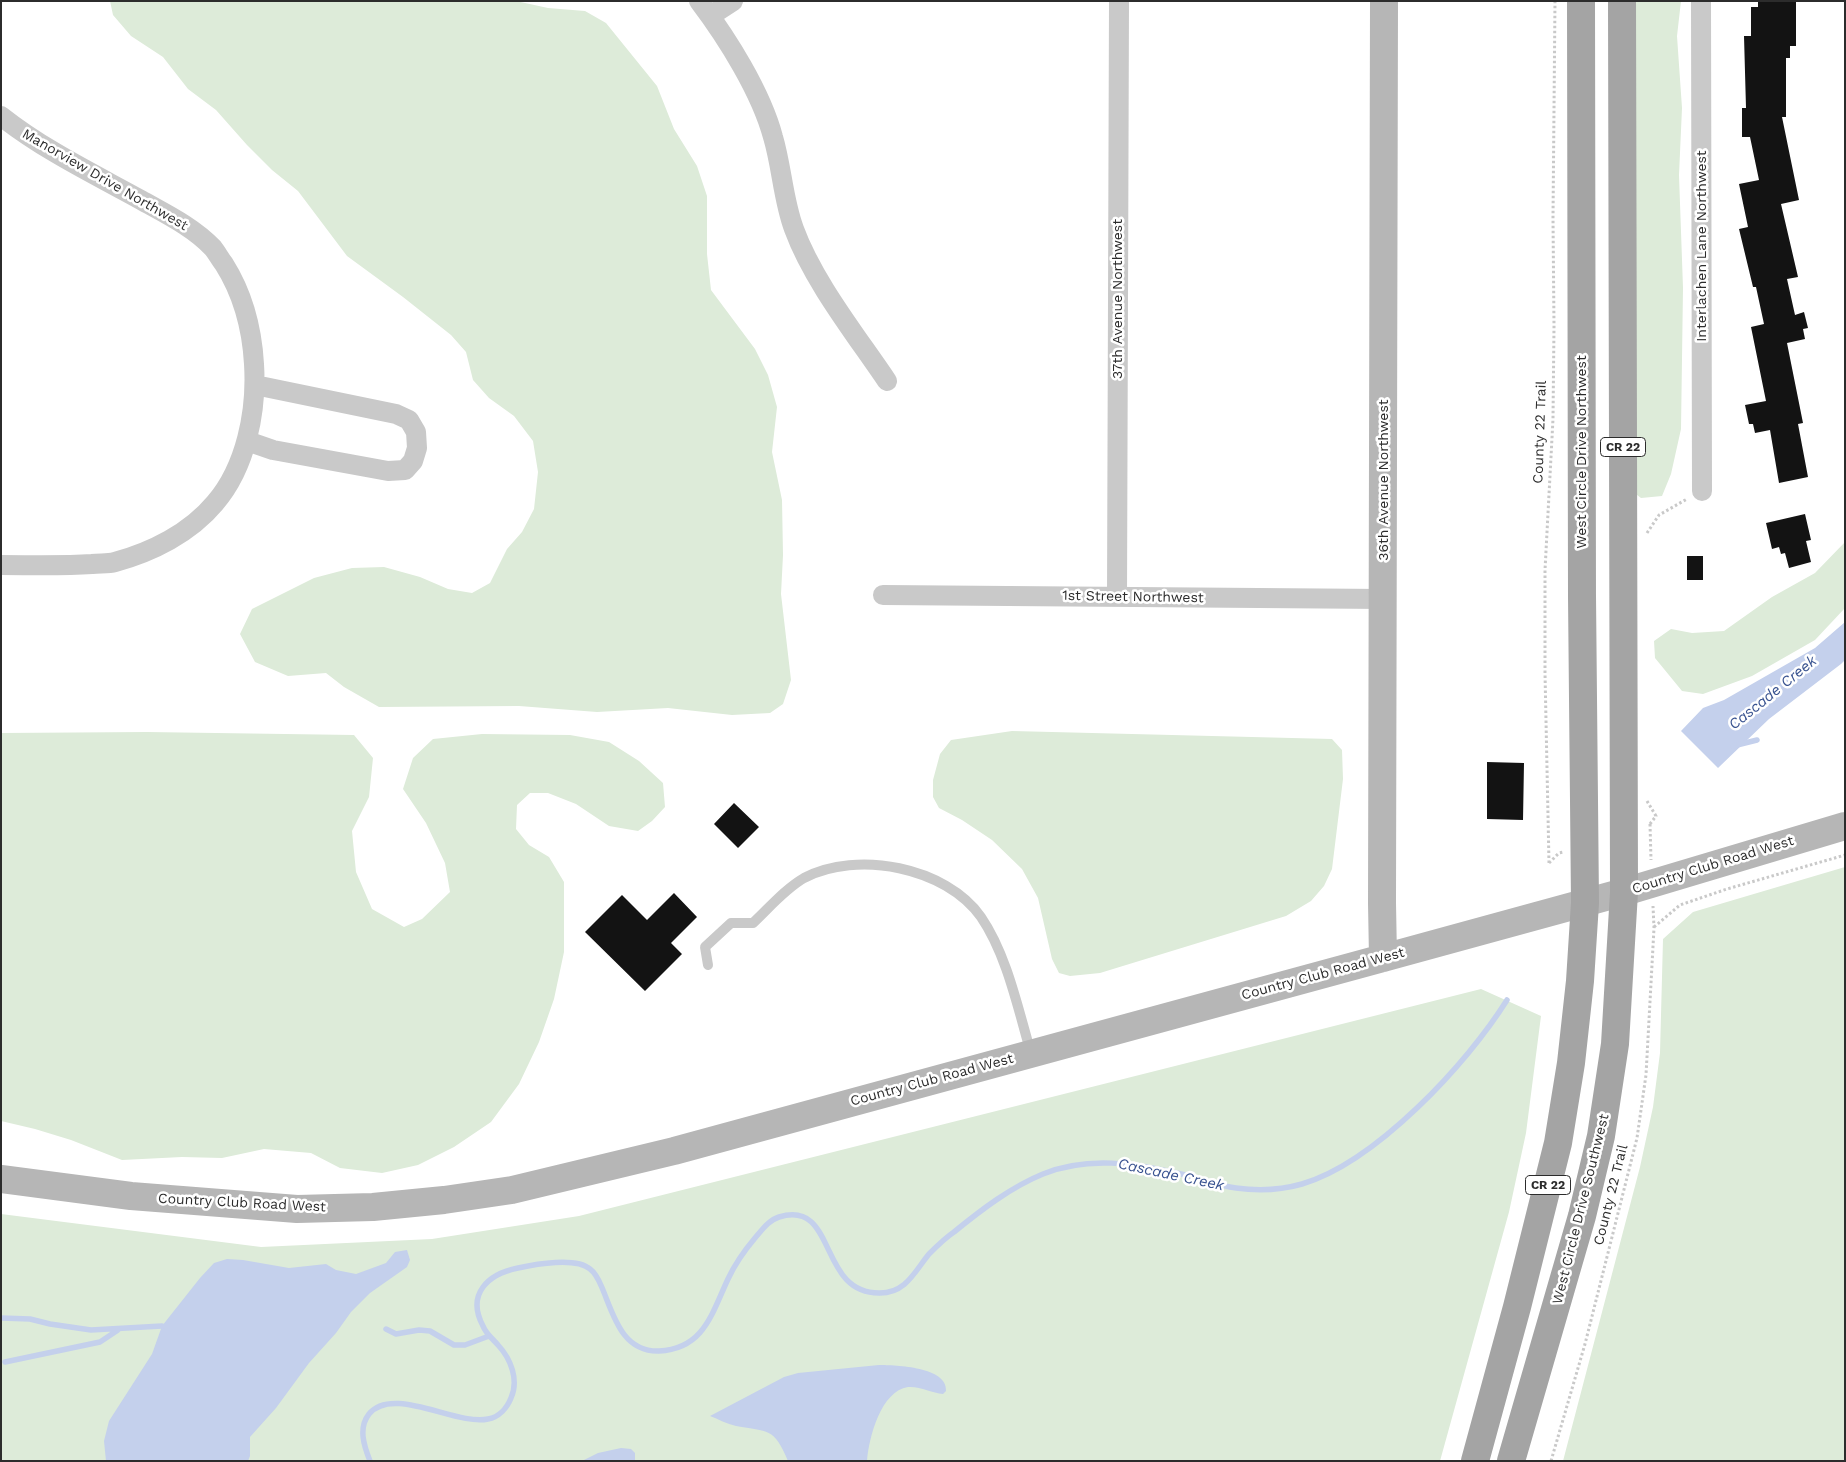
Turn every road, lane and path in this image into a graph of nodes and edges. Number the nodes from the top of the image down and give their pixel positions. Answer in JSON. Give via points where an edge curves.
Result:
{"nodes":[{"id":1,"x":734,"y":1,"type":"edge"},
{"id":2,"x":1119,"y":1,"type":"edge"},
{"id":3,"x":1384,"y":1,"type":"edge"},
{"id":4,"x":1555,"y":1,"type":"edge"},
{"id":5,"x":1581,"y":1,"type":"edge"},
{"id":6,"x":1622,"y":1,"type":"edge"},
{"id":7,"x":1701,"y":1,"type":"edge"},
{"id":8,"x":705,"y":9,"type":"edge"},
{"id":9,"x":1,"y":116,"type":"edge"},
{"id":10,"x":887,"y":381,"type":"dead end"},
{"id":11,"x":255,"y":385,"type":"junction"},
{"id":12,"x":246,"y":441,"type":"junction"},
{"id":13,"x":1702,"y":491,"type":"dead end"},
{"id":14,"x":1,"y":565,"type":"edge"},
{"id":15,"x":883,"y":595,"type":"dead end"},
{"id":16,"x":1117,"y":596,"type":"junction"},
{"id":17,"x":1384,"y":599,"type":"junction"},
{"id":18,"x":1845,"y":826,"type":"edge"},
{"id":19,"x":1845,"y":855,"type":"edge"},
{"id":20,"x":1549,"y":863,"type":"dead end"},
{"id":21,"x":1624,"y":892,"type":"junction"},
{"id":22,"x":1585,"y":903,"type":"junction"},
{"id":23,"x":1383,"y":958,"type":"junction"},
{"id":24,"x":708,"y":965,"type":"dead end"},
{"id":25,"x":1031,"y":1053,"type":"junction"},
{"id":26,"x":1,"y":1179,"type":"edge"},
{"id":27,"x":1475,"y":1461,"type":"edge"},
{"id":28,"x":1511,"y":1461,"type":"edge"},
{"id":29,"x":1551,"y":1461,"type":"edge"}],
"edges":[{"from":1,"to":8,"type":"street"},
{"from":2,"to":16,"type":"street","name":"37th Avenue Northwest"},
{"from":3,"to":17,"type":"main road","name":"36th Avenue Northwest"},
{"from":4,"to":20,"type":"path","name":"County 22 Trail","via":[[1553,419],[1545,570]]},
{"from":5,"to":22,"type":"main road","name":"West Circle Drive Northwest","number":"CR 22"},
{"from":6,"to":21,"type":"main road","number":"CR 22"},
{"from":7,"to":13,"type":"street","name":"Interlachen Lane Northwest"},
{"from":8,"to":10,"type":"street","via":[[760,102],[773,135],[794,230],[810,264]]},
{"from":9,"to":11,"type":"street","name":"Manorview Drive Northwest","via":[[22,133],[186,226],[214,249],[233,279],[246,313]]},
{"from":11,"to":12,"type":"street","name":"Manorview Drive Northwest","via":[[254,412]]},
{"from":11,"to":12,"type":"street","via":[[396,414],[409,420],[416,432],[417,448],[413,461],[405,470],[388,470],[273,450]]},
{"from":12,"to":14,"type":"street","name":"Manorview Drive Northwest","via":[[232,477],[215,503],[165,542],[113,562]]},
{"from":15,"to":16,"type":"street","name":"1st Street Northwest"},
{"from":16,"to":17,"type":"street","name":"1st Street Northwest"},
{"from":17,"to":23,"type":"main road","name":"36th Avenue Northwest"},
{"from":18,"to":21,"type":"main road","name":"Country Club Road West"},
{"from":19,"to":29,"type":"path","name":"County 22 Trail","via":[[1680,905],[1654,928],[1646,1076],[1637,1138],[1585,1344]]},
{"from":21,"to":22,"type":"main road","name":"Country Club Road West"},
{"from":21,"to":28,"type":"main road","name":"West Circle Drive Southwest","number":"CR 22","via":[[1615,1044],[1601,1136],[1582,1216]]},
{"from":22,"to":23,"type":"main road","name":"Country Club Road West"},
{"from":22,"to":27,"type":"main road","number":"CR 22","via":[[1577,1023],[1558,1143]]},
{"from":23,"to":25,"type":"main road","name":"Country Club Road West"},
{"from":24,"to":25,"type":"lane","via":[[705,947],[731,923],[753,924],[792,887],[811,876],[858,864],[882,865],[918,873],[967,902],[989,930],[1006,971]]},
{"from":25,"to":26,"type":"main road","name":"Country Club Road West","via":[[568,1178],[444,1200],[373,1207],[297,1209],[131,1196]]}]}
